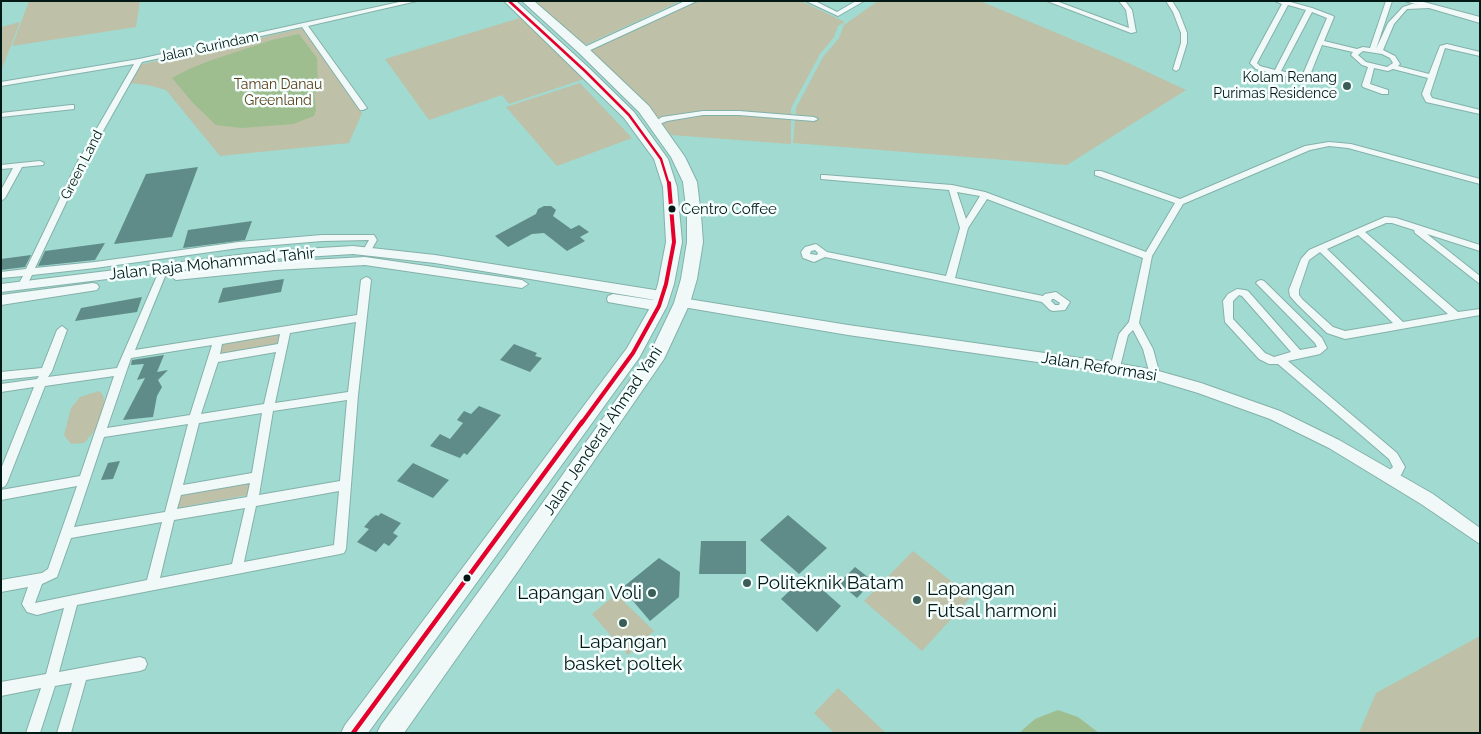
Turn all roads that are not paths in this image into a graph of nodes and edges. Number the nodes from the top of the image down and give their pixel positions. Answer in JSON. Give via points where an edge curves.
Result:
{"nodes":[{"id":1,"x":414,"y":1,"type":"edge"},
{"id":2,"x":509,"y":1,"type":"edge"},
{"id":3,"x":693,"y":1,"type":"edge"},
{"id":4,"x":810,"y":1,"type":"edge"},
{"id":5,"x":861,"y":1,"type":"edge"},
{"id":6,"x":1050,"y":1,"type":"edge"},
{"id":7,"x":1122,"y":1,"type":"edge"},
{"id":8,"x":1169,"y":1,"type":"edge"},
{"id":9,"x":1278,"y":1,"type":"edge"},
{"id":10,"x":1389,"y":1,"type":"edge"},
{"id":11,"x":1408,"y":1,"type":"edge"},
{"id":12,"x":1286,"y":4,"type":"junction"},
{"id":13,"x":1430,"y":4,"type":"edge"},
{"id":14,"x":530,"y":9,"type":"edge"},
{"id":15,"x":1310,"y":9,"type":"junction"},
{"id":16,"x":1480,"y":13,"type":"edge"},
{"id":17,"x":1480,"y":20,"type":"edge"},
{"id":18,"x":304,"y":27,"type":"junction"},
{"id":19,"x":1320,"y":44,"type":"junction"},
{"id":20,"x":583,"y":50,"type":"junction"},
{"id":21,"x":1376,"y":50,"type":"junction"},
{"id":22,"x":1355,"y":53,"type":"junction"},
{"id":23,"x":1480,"y":54,"type":"edge"},
{"id":24,"x":139,"y":61,"type":"junction"},
{"id":25,"x":1395,"y":65,"type":"junction"},
{"id":26,"x":1371,"y":67,"type":"junction"},
{"id":27,"x":1176,"y":69,"type":"dead end"},
{"id":28,"x":1277,"y":73,"type":"junction"},
{"id":29,"x":1432,"y":74,"type":"junction"},
{"id":30,"x":1,"y":84,"type":"edge"},
{"id":31,"x":1385,"y":92,"type":"dead end"},
{"id":32,"x":71,"y":107,"type":"dead end"},
{"id":33,"x":363,"y":108,"type":"dead end"},
{"id":34,"x":1480,"y":112,"type":"edge"},
{"id":35,"x":2,"y":117,"type":"edge"},
{"id":36,"x":814,"y":119,"type":"dead end"},
{"id":37,"x":656,"y":124,"type":"junction"},
{"id":38,"x":40,"y":163,"type":"dead end"},
{"id":39,"x":19,"y":165,"type":"junction"},
{"id":40,"x":1,"y":167,"type":"edge"},
{"id":41,"x":1098,"y":173,"type":"dead end"},
{"id":42,"x":824,"y":177,"type":"dead end"},
{"id":43,"x":1480,"y":182,"type":"edge"},
{"id":44,"x":952,"y":188,"type":"junction"},
{"id":45,"x":985,"y":195,"type":"junction"},
{"id":46,"x":1,"y":198,"type":"edge"},
{"id":47,"x":1180,"y":202,"type":"junction"},
{"id":48,"x":1413,"y":227,"type":"junction"},
{"id":49,"x":964,"y":228,"type":"junction"},
{"id":50,"x":1359,"y":231,"type":"junction"},
{"id":51,"x":223,"y":247,"type":"junction"},
{"id":52,"x":1321,"y":248,"type":"junction"},
{"id":53,"x":1480,"y":248,"type":"edge"},
{"id":54,"x":366,"y":252,"type":"junction"},
{"id":55,"x":823,"y":254,"type":"dead end"},
{"id":56,"x":1148,"y":256,"type":"junction"},
{"id":57,"x":216,"y":262,"type":"junction"},
{"id":58,"x":31,"y":271,"type":"junction"},
{"id":59,"x":162,"y":274,"type":"junction"},
{"id":60,"x":1,"y":275,"type":"edge"},
{"id":61,"x":366,"y":280,"type":"dead end"},
{"id":62,"x":950,"y":280,"type":"junction"},
{"id":63,"x":1480,"y":281,"type":"edge"},
{"id":64,"x":1261,"y":283,"type":"dead end"},
{"id":65,"x":23,"y":285,"type":"junction"},
{"id":66,"x":1,"y":288,"type":"edge"},
{"id":67,"x":1,"y":300,"type":"edge"},
{"id":68,"x":1046,"y":300,"type":"dead end"},
{"id":69,"x":660,"y":301,"type":"junction"},
{"id":70,"x":682,"y":303,"type":"junction"},
{"id":71,"x":1480,"y":312,"type":"edge"},
{"id":72,"x":1456,"y":316,"type":"junction"},
{"id":73,"x":362,"y":318,"type":"junction"},
{"id":74,"x":1134,"y":323,"type":"junction"},
{"id":75,"x":1401,"y":324,"type":"junction"},
{"id":76,"x":62,"y":330,"type":"dead end"},
{"id":77,"x":286,"y":330,"type":"junction"},
{"id":78,"x":218,"y":341,"type":"junction"},
{"id":79,"x":282,"y":347,"type":"junction"},
{"id":80,"x":1298,"y":354,"type":"junction"},
{"id":81,"x":127,"y":355,"type":"junction"},
{"id":82,"x":214,"y":359,"type":"junction"},
{"id":83,"x":1280,"y":360,"type":"junction"},
{"id":84,"x":1115,"y":368,"type":"junction"},
{"id":85,"x":47,"y":371,"type":"junction"},
{"id":86,"x":121,"y":371,"type":"junction"},
{"id":87,"x":1155,"y":375,"type":"junction"},
{"id":88,"x":1,"y":376,"type":"edge"},
{"id":89,"x":41,"y":384,"type":"junction"},
{"id":90,"x":1,"y":388,"type":"edge"},
{"id":91,"x":353,"y":395,"type":"junction"},
{"id":92,"x":268,"y":409,"type":"junction"},
{"id":93,"x":194,"y":420,"type":"junction"},
{"id":94,"x":101,"y":433,"type":"junction"},
{"id":95,"x":1390,"y":476,"type":"junction"},
{"id":96,"x":257,"y":477,"type":"junction"},
{"id":97,"x":84,"y":480,"type":"junction"},
{"id":98,"x":1,"y":483,"type":"edge"},
{"id":99,"x":346,"y":485,"type":"junction"},
{"id":100,"x":176,"y":491,"type":"junction"},
{"id":101,"x":1,"y":495,"type":"edge"},
{"id":102,"x":251,"y":503,"type":"junction"},
{"id":103,"x":170,"y":515,"type":"junction"},
{"id":104,"x":66,"y":534,"type":"junction"},
{"id":105,"x":1480,"y":538,"type":"edge"},
{"id":106,"x":237,"y":568,"type":"junction"},
{"id":107,"x":37,"y":580,"type":"junction"},
{"id":108,"x":152,"y":585,"type":"junction"},
{"id":109,"x":1,"y":586,"type":"edge"},
{"id":110,"x":72,"y":600,"type":"junction"},
{"id":111,"x":140,"y":664,"type":"dead end"},
{"id":112,"x":81,"y":674,"type":"junction"},
{"id":113,"x":50,"y":680,"type":"junction"},
{"id":114,"x":1,"y":689,"type":"edge"},
{"id":115,"x":33,"y":733,"type":"edge"},
{"id":116,"x":64,"y":733,"type":"edge"},
{"id":117,"x":353,"y":733,"type":"edge"},
{"id":118,"x":389,"y":733,"type":"edge"}],
"edges":[{"from":1,"to":18,"type":"street","name":"Jalan Gurindam"},
{"from":2,"to":14,"type":"highway","name":"Jalan Jenderal Ahmad Yani"},
{"from":3,"to":20,"type":"main road"},
{"from":4,"to":5,"type":"street","via":[[838,14]]},
{"from":6,"to":7,"type":"street","via":[[1133,32],[1130,10]]},
{"from":8,"to":27,"type":"street","via":[[1184,33]]},
{"from":9,"to":12,"type":"street"},
{"from":10,"to":21,"type":"street"},
{"from":11,"to":13,"type":"main road"},
{"from":12,"to":15,"type":"street"},
{"from":12,"to":28,"type":"street","via":[[1253,63],[1258,68]]},
{"from":13,"to":16,"type":"main road"},
{"from":13,"to":17,"type":"main road"},
{"from":13,"to":21,"type":"street","via":[[1405,8],[1391,23]]},
{"from":14,"to":20,"type":"highway","name":"Jalan Jenderal Ahmad Yani"},
{"from":14,"to":69,"type":"highway","name":"Jalan Jenderal Ahmad Yani","via":[[629,115],[661,159],[670,187],[674,242]]},
{"from":15,"to":19,"type":"street","via":[[1331,17]]},
{"from":15,"to":28,"type":"street"},
{"from":18,"to":24,"type":"street","name":"Jalan Gurindam"},
{"from":18,"to":33,"type":"street"},
{"from":19,"to":22,"type":"street"},
{"from":19,"to":28,"type":"street","via":[[1303,78]]},
{"from":20,"to":37,"type":"highway","name":"Jalan Jenderal Ahmad Yani"},
{"from":21,"to":22,"type":"street"},
{"from":21,"to":25,"type":"street","via":[[1393,57]]},
{"from":22,"to":26,"type":"street","via":[[1359,61]]},
{"from":23,"to":29,"type":"street","via":[[1444,46]]},
{"from":24,"to":30,"type":"street","name":"Jalan Gurindam"},
{"from":24,"to":58,"type":"street","name":"Green Land","via":[[82,163]]},
{"from":25,"to":26,"type":"street"},
{"from":25,"to":29,"type":"street"},
{"from":26,"to":31,"type":"street","via":[[1366,85]]},
{"from":29,"to":34,"type":"street","via":[[1426,94],[1429,100]]},
{"from":32,"to":35,"type":"street"},
{"from":36,"to":37,"type":"street","via":[[703,113],[665,119]]},
{"from":37,"to":70,"type":"highway","name":"Jalan Jenderal Ahmad Yani","via":[[690,182],[695,242]]},
{"from":38,"to":39,"type":"street"},
{"from":39,"to":40,"type":"street"},
{"from":39,"to":46,"type":"street"},
{"from":41,"to":47,"type":"street"},
{"from":42,"to":44,"type":"street"},
{"from":43,"to":47,"type":"street","via":[[1348,146],[1329,144],[1308,148]]},
{"from":44,"to":45,"type":"street"},
{"from":44,"to":49,"type":"street"},
{"from":45,"to":49,"type":"street"},
{"from":45,"to":56,"type":"street"},
{"from":47,"to":56,"type":"street"},
{"from":48,"to":50,"type":"street","via":[[1385,220]]},
{"from":48,"to":53,"type":"street"},
{"from":48,"to":63,"type":"street"},
{"from":49,"to":62,"type":"street"},
{"from":50,"to":52,"type":"street"},
{"from":50,"to":72,"type":"street"},
{"from":51,"to":54,"type":"street","via":[[371,237],[373,240]]},
{"from":51,"to":57,"type":"street"},
{"from":51,"to":58,"type":"street","via":[[95,266]]},
{"from":52,"to":75,"type":"street"},
{"from":52,"to":75,"type":"street","via":[[1305,260],[1294,290],[1295,296],[1318,319],[1330,330],[1345,335]]},
{"from":54,"to":57,"type":"main road","name":"Jalan Raja Mohammad Tahir","via":[[270,255]]},
{"from":54,"to":69,"type":"main road","name":"Jalan Raja Mohammad Tahir","via":[[435,259]]},
{"from":55,"to":62,"type":"street"},
{"from":56,"to":74,"type":"street"},
{"from":57,"to":59,"type":"main road","name":"Jalan Raja Mohammad Tahir"},
{"from":58,"to":60,"type":"street"},
{"from":58,"to":65,"type":"street","name":"Green Land"},
{"from":59,"to":65,"type":"main road","name":"Jalan Raja Mohammad Tahir"},
{"from":59,"to":67,"type":"main road","name":"Jalan Raja Mohammad Tahir"},
{"from":59,"to":69,"type":"main road","name":"Jalan Raja Mohammad Tahir","via":[[365,260]]},
{"from":59,"to":81,"type":"street"},
{"from":61,"to":73,"type":"street"},
{"from":62,"to":68,"type":"street"},
{"from":64,"to":80,"type":"street","via":[[1322,345],[1320,350]]},
{"from":65,"to":66,"type":"main road","name":"Jalan Raja Mohammad Tahir"},
{"from":69,"to":117,"type":"highway","name":"Jalan Jenderal Ahmad Yani","via":[[633,353]]},
{"from":70,"to":84,"type":"main road","name":"Jalan Reformasi"},
{"from":70,"to":118,"type":"highway","name":"Jalan Jenderal Ahmad Yani","via":[[658,354]]},
{"from":71,"to":72,"type":"street"},
{"from":72,"to":75,"type":"street"},
{"from":73,"to":77,"type":"street"},
{"from":73,"to":91,"type":"street"},
{"from":74,"to":84,"type":"street","via":[[1122,340]]},
{"from":74,"to":87,"type":"street","via":[[1148,349]]},
{"from":76,"to":85,"type":"street"},
{"from":77,"to":78,"type":"street"},
{"from":77,"to":79,"type":"street"},
{"from":78,"to":81,"type":"street"},
{"from":78,"to":82,"type":"street"},
{"from":79,"to":82,"type":"street"},
{"from":79,"to":92,"type":"street"},
{"from":80,"to":83,"type":"street"},
{"from":80,"to":83,"type":"street","via":[[1245,294],[1237,292],[1231,296],[1228,301],[1229,323],[1265,359]]},
{"from":81,"to":86,"type":"street"},
{"from":82,"to":93,"type":"street"},
{"from":83,"to":95,"type":"street","via":[[1398,461],[1397,472]]},
{"from":84,"to":87,"type":"main road","name":"Jalan Reformasi"},
{"from":85,"to":88,"type":"street"},
{"from":85,"to":89,"type":"street"},
{"from":86,"to":89,"type":"street"},
{"from":86,"to":94,"type":"street"},
{"from":87,"to":95,"type":"main road","name":"Jalan Reformasi","via":[[1275,415]]},
{"from":89,"to":90,"type":"street"},
{"from":89,"to":98,"type":"street"},
{"from":91,"to":92,"type":"street"},
{"from":91,"to":99,"type":"street"},
{"from":92,"to":93,"type":"street"},
{"from":92,"to":96,"type":"street"},
{"from":93,"to":94,"type":"street"},
{"from":93,"to":100,"type":"street"},
{"from":94,"to":97,"type":"street"},
{"from":95,"to":105,"type":"main road","name":"Jalan Reformasi"},
{"from":96,"to":100,"type":"street"},
{"from":96,"to":102,"type":"street"},
{"from":97,"to":101,"type":"street"},
{"from":97,"to":104,"type":"street"},
{"from":99,"to":102,"type":"street"},
{"from":99,"to":106,"type":"street","via":[[340,549]]},
{"from":100,"to":103,"type":"street"},
{"from":102,"to":103,"type":"street"},
{"from":102,"to":106,"type":"street"},
{"from":103,"to":104,"type":"street"},
{"from":103,"to":108,"type":"street"},
{"from":104,"to":107,"type":"street","via":[[53,573]]},
{"from":106,"to":108,"type":"street"},
{"from":107,"to":109,"type":"street"},
{"from":107,"to":110,"type":"street","via":[[28,604],[31,608]]},
{"from":108,"to":110,"type":"street"},
{"from":110,"to":113,"type":"street"},
{"from":111,"to":112,"type":"street"},
{"from":112,"to":113,"type":"street"},
{"from":112,"to":116,"type":"street"},
{"from":113,"to":114,"type":"street"},
{"from":113,"to":115,"type":"street"}]}
